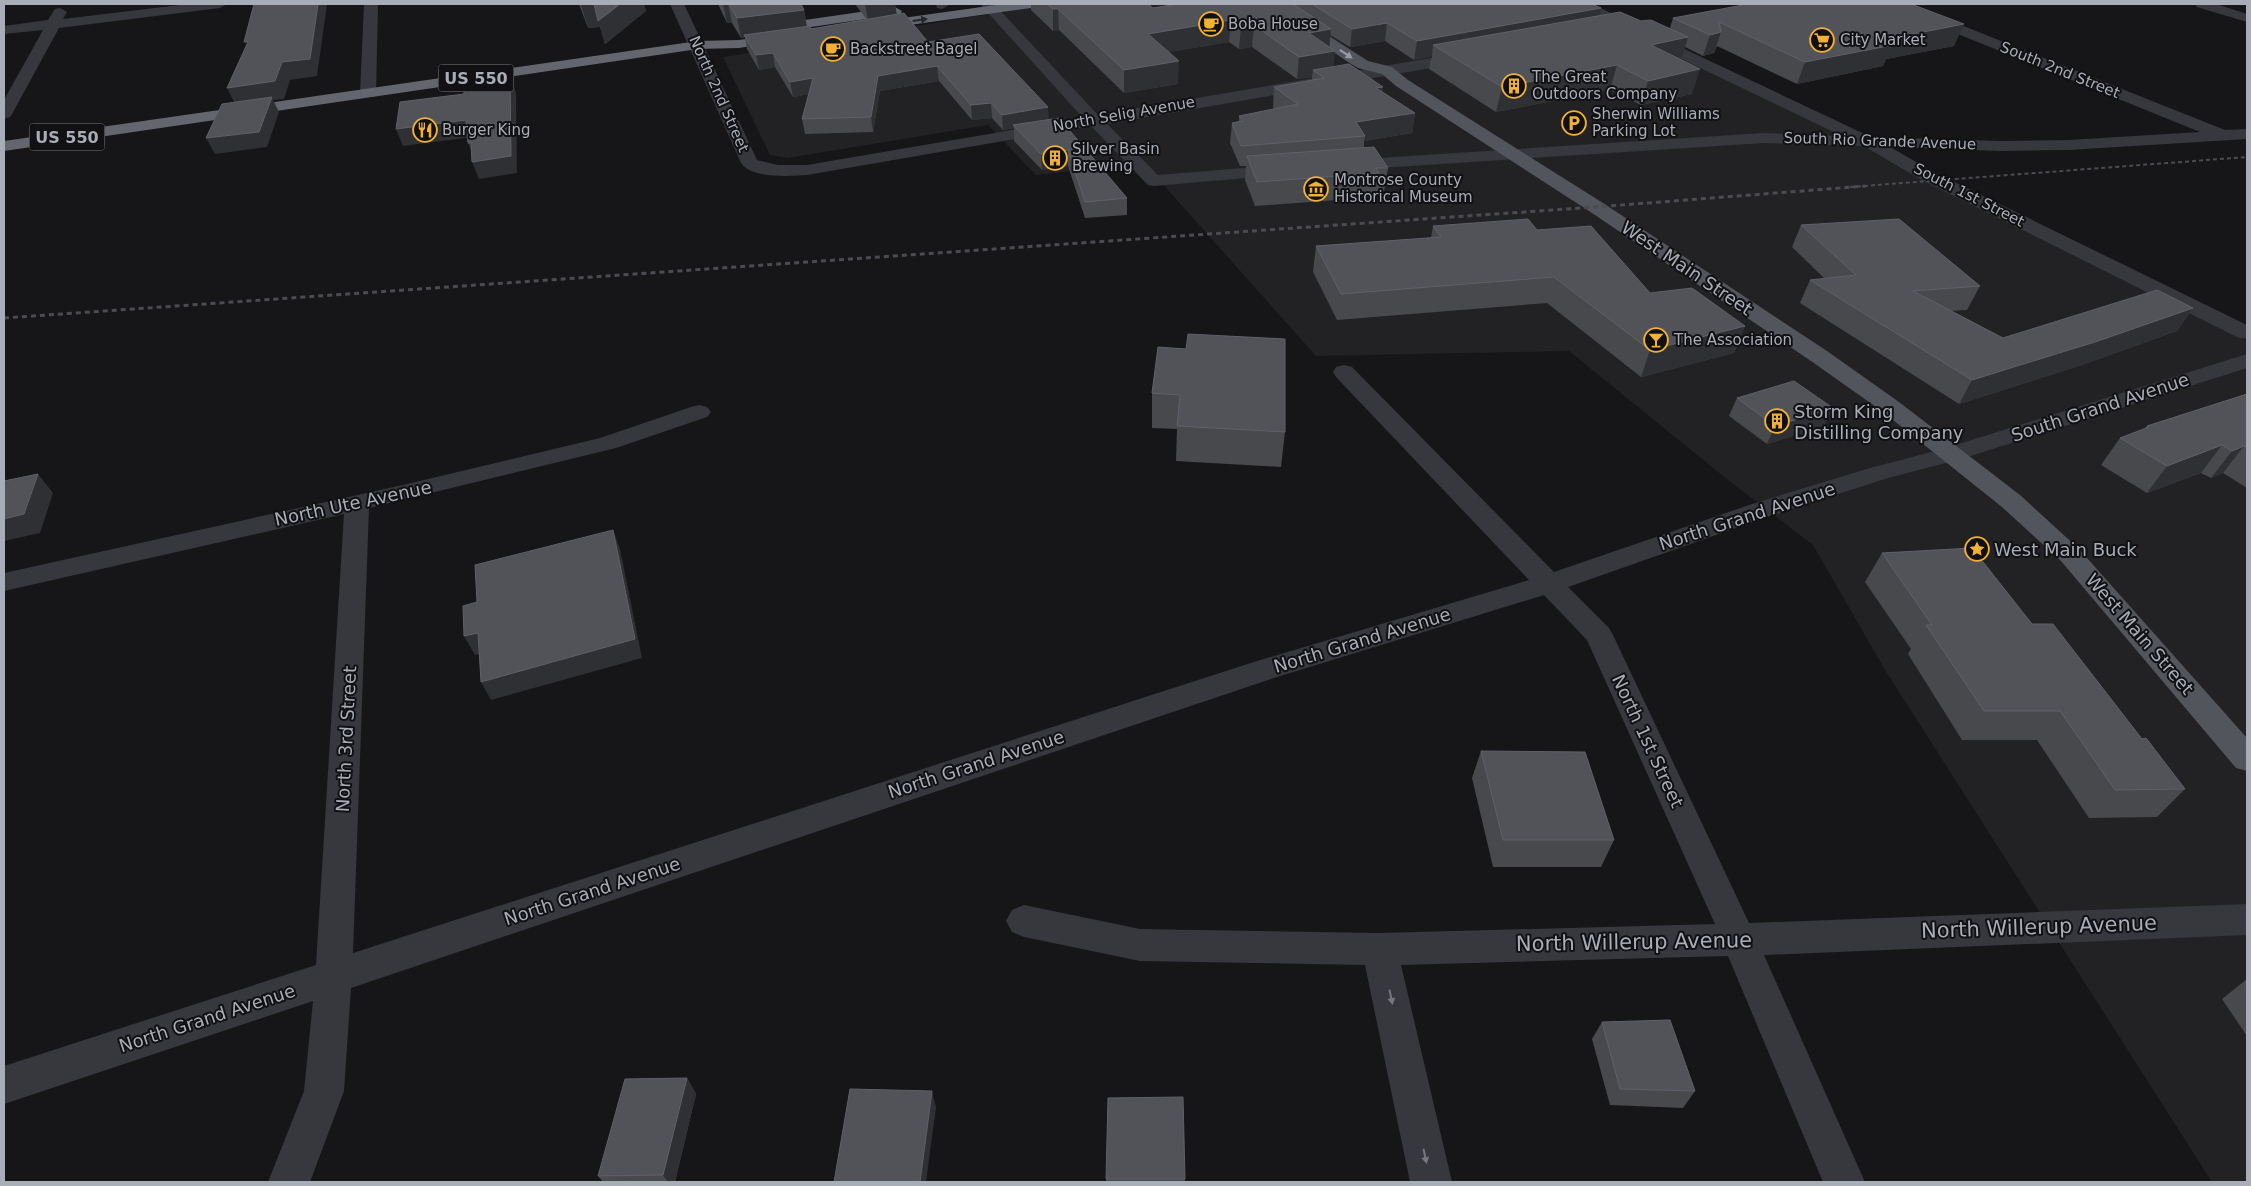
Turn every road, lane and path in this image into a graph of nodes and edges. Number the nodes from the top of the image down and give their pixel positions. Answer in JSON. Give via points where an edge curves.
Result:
{"nodes":[{"id":1,"x":64,"y":4,"type":"edge"},
{"id":2,"x":220,"y":4,"type":"edge"},
{"id":3,"x":371,"y":4,"type":"edge"},
{"id":4,"x":677,"y":4,"type":"edge"},
{"id":5,"x":945,"y":4,"type":"edge"},
{"id":6,"x":1031,"y":4,"type":"edge"},
{"id":7,"x":1270,"y":4,"type":"edge"},
{"id":8,"x":1583,"y":4,"type":"edge"},
{"id":9,"x":1896,"y":4,"type":"edge"},
{"id":10,"x":2202,"y":4,"type":"edge"},
{"id":11,"x":990,"y":7,"type":"edge"},
{"id":12,"x":2247,"y":18,"type":"edge"},
{"id":13,"x":53,"y":24,"type":"junction"},
{"id":14,"x":1628,"y":26,"type":"junction"},
{"id":15,"x":4,"y":30,"type":"edge"},
{"id":16,"x":1603,"y":30,"type":"edge"},
{"id":17,"x":698,"y":45,"type":"junction"},
{"id":18,"x":1380,"y":54,"type":"dead end"},
{"id":19,"x":1479,"y":54,"type":"edge"},
{"id":20,"x":1387,"y":70,"type":"junction"},
{"id":21,"x":368,"y":94,"type":"junction"},
{"id":22,"x":4,"y":114,"type":"edge"},
{"id":23,"x":1093,"y":119,"type":"junction"},
{"id":24,"x":2247,"y":134,"type":"edge"},
{"id":25,"x":2224,"y":136,"type":"junction"},
{"id":26,"x":1865,"y":140,"type":"junction"},
{"id":27,"x":4,"y":146,"type":"edge"},
{"id":28,"x":1513,"y":155,"type":"junction"},
{"id":29,"x":1331,"y":166,"type":"edge"},
{"id":30,"x":1303,"y":168,"type":"edge"},
{"id":31,"x":772,"y":171,"type":"joint"},
{"id":32,"x":2247,"y":333,"type":"edge"},
{"id":33,"x":2247,"y":361,"type":"edge"},
{"id":34,"x":1344,"y":372,"type":"dead end"},
{"id":35,"x":699,"y":412,"type":"dead end"},
{"id":36,"x":1952,"y":454,"type":"junction"},
{"id":37,"x":357,"y":502,"type":"junction"},
{"id":38,"x":4,"y":582,"type":"edge"},
{"id":39,"x":1550,"y":583,"type":"junction"},
{"id":40,"x":2247,"y":759,"type":"edge"},
{"id":41,"x":2247,"y":918,"type":"edge"},
{"id":42,"x":1024,"y":921,"type":"dead end"},
{"id":43,"x":1739,"y":940,"type":"junction"},
{"id":44,"x":1380,"y":949,"type":"junction"},
{"id":45,"x":334,"y":976,"type":"junction"},
{"id":46,"x":4,"y":1085,"type":"edge"},
{"id":47,"x":289,"y":1182,"type":"edge"},
{"id":48,"x":1431,"y":1182,"type":"edge"},
{"id":49,"x":1844,"y":1182,"type":"edge"}],
"edges":[{"from":1,"to":13,"type":"street"},
{"from":2,"to":13,"type":"street"},
{"from":3,"to":21,"type":"street"},
{"from":4,"to":17,"type":"street","name":"North 2nd Street"},
{"from":5,"to":17,"type":"highway","number":"US 550","via":[[725,36]]},
{"from":6,"to":11,"type":"highway","number":"US 550"},
{"from":7,"to":20,"type":"main road","name":"West Main Street","one_way":true,"via":[[1363,64]]},
{"from":8,"to":14,"type":"street","name":"South 1st Street"},
{"from":9,"to":25,"type":"street","name":"South 2nd Street"},
{"from":10,"to":12,"type":"street"},
{"from":17,"to":11,"type":"highway","number":"US 550","one_way":true,"via":[[739,44]]},
{"from":11,"to":23,"type":"street"},
{"from":13,"to":15,"type":"street"},
{"from":13,"to":22,"type":"street"},
{"from":14,"to":16,"type":"street"},
{"from":14,"to":26,"type":"street","name":"South 1st Street"},
{"from":17,"to":21,"type":"highway","number":"US 550"},
{"from":17,"to":31,"type":"street","name":"North 2nd Street","via":[[750,163]]},
{"from":18,"to":20,"type":"main road","name":"West Main Street","via":[[1389,61]]},
{"from":19,"to":20,"type":"street","name":"North Selig Avenue"},
{"from":20,"to":23,"type":"street","name":"North Selig Avenue"},
{"from":20,"to":28,"type":"main road","name":"West Main Street"},
{"from":21,"to":27,"type":"highway","number":"US 550"},
{"from":23,"to":30,"type":"street","via":[[1154,181]]},
{"from":23,"to":31,"type":"street","name":"North Selig Avenue","via":[[807,170]]},
{"from":24,"to":25,"type":"street","name":"South Rio Grande Avenue"},
{"from":25,"to":26,"type":"street","name":"South Rio Grande Avenue","via":[[2069,146]]},
{"from":26,"to":28,"type":"street","name":"South Rio Grande Avenue","via":[[1755,138],[1683,141]]},
{"from":26,"to":32,"type":"street","name":"South 1st Street","via":[[1926,175]]},
{"from":28,"to":29,"type":"street","name":"South Rio Grande Avenue"},
{"from":28,"to":36,"type":"main road","name":"West Main Street","via":[[1819,356]]},
{"from":33,"to":36,"type":"street","name":"South Grand Avenue"},
{"from":34,"to":39,"type":"street","name":"North 1st Street"},
{"from":35,"to":37,"type":"street","name":"North Ute Avenue","via":[[608,443]]},
{"from":36,"to":39,"type":"street","name":"North Grand Avenue","via":[[1764,509]]},
{"from":36,"to":40,"type":"main road","name":"West Main Street","via":[[2015,504],[2070,555]]},
{"from":37,"to":38,"type":"street","name":"North Ute Avenue"},
{"from":37,"to":45,"type":"street","name":"North 3rd Street"},
{"from":39,"to":43,"type":"street","name":"North 1st Street","via":[[1599,635]]},
{"from":39,"to":45,"type":"street","name":"North Grand Avenue","via":[[1267,669]]},
{"from":41,"to":43,"type":"street","name":"North Willerup Avenue"},
{"from":42,"to":44,"type":"street","name":"North Willerup Avenue","via":[[1140,945]]},
{"from":43,"to":44,"type":"street","name":"North Willerup Avenue"},
{"from":43,"to":49,"type":"street","name":"North 1st Street"},
{"from":44,"to":48,"type":"street","one_way":true},
{"from":45,"to":46,"type":"street","name":"North Grand Avenue"},
{"from":45,"to":47,"type":"street","name":"North 3rd Street","via":[[324,1091]]}]}
